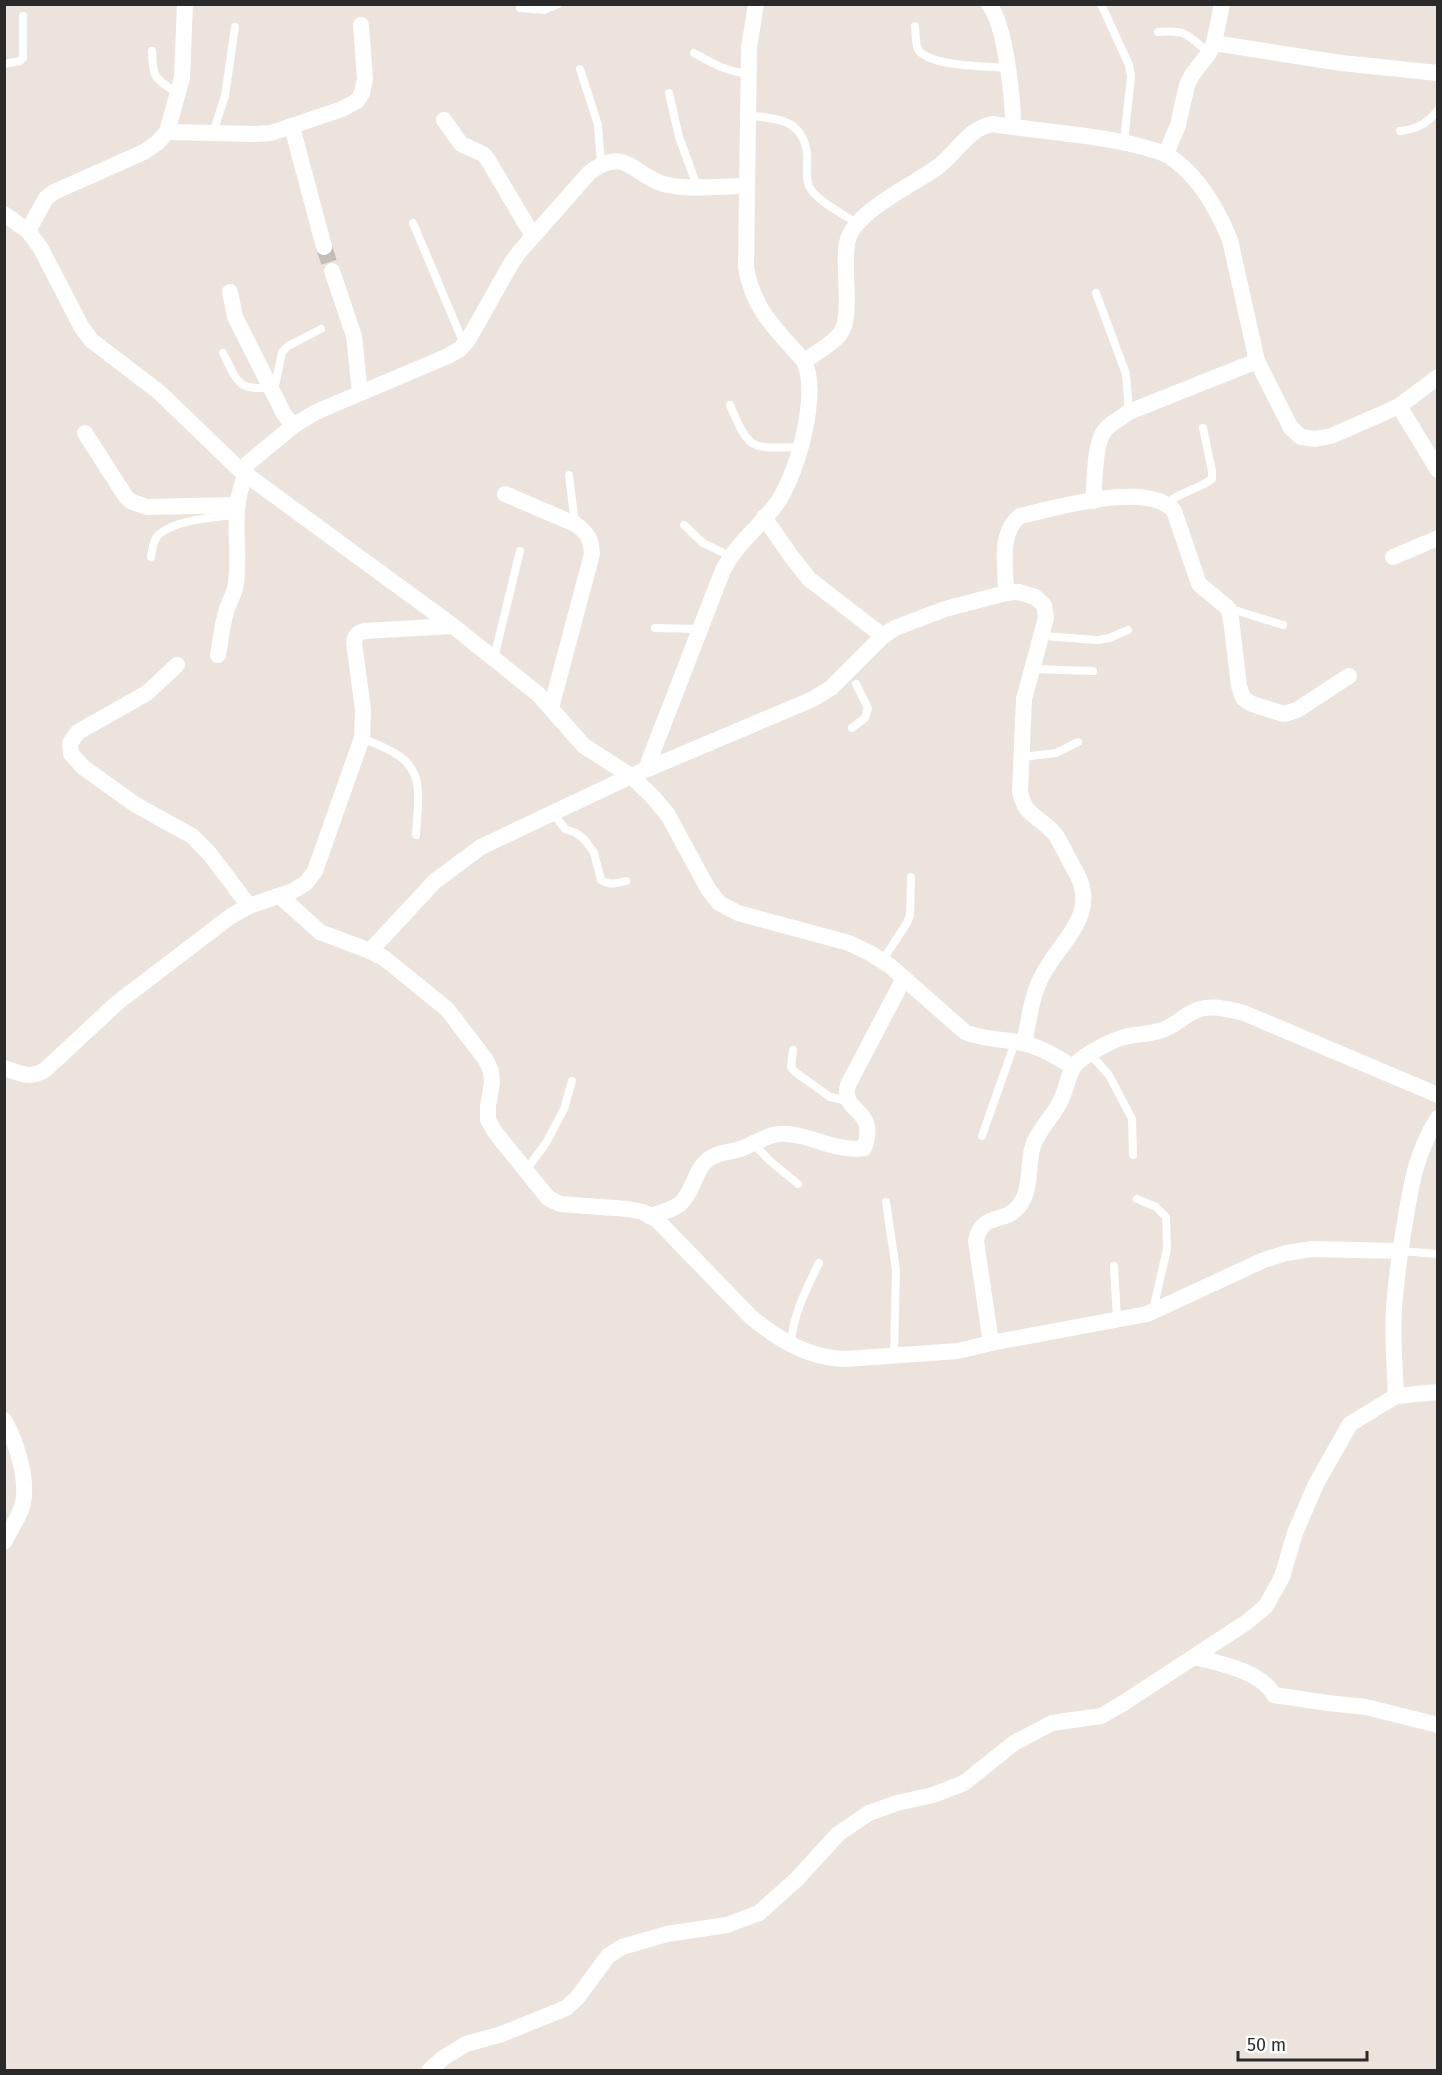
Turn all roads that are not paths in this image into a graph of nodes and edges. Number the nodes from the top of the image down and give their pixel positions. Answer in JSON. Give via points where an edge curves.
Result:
{"nodes":[{"id":1,"x":185,"y":4,"type":"edge"},
{"id":2,"x":558,"y":4,"type":"edge"},
{"id":3,"x":756,"y":4,"type":"edge"},
{"id":4,"x":989,"y":4,"type":"edge"},
{"id":5,"x":1101,"y":4,"type":"edge"},
{"id":6,"x":1222,"y":4,"type":"edge"},
{"id":7,"x":520,"y":8,"type":"dead end"},
{"id":8,"x":23,"y":16,"type":"dead end"},
{"id":9,"x":361,"y":25,"type":"dead end"},
{"id":10,"x":915,"y":26,"type":"dead end"},
{"id":11,"x":235,"y":27,"type":"dead end"},
{"id":12,"x":1158,"y":32,"type":"dead end"},
{"id":13,"x":1211,"y":48,"type":"junction"},
{"id":14,"x":152,"y":51,"type":"dead end"},
{"id":15,"x":694,"y":53,"type":"dead end"},
{"id":16,"x":4,"y":64,"type":"edge"},
{"id":17,"x":1007,"y":68,"type":"junction"},
{"id":18,"x":580,"y":69,"type":"dead end"},
{"id":19,"x":1437,"y":73,"type":"edge"},
{"id":20,"x":749,"y":74,"type":"junction"},
{"id":21,"x":177,"y":93,"type":"junction"},
{"id":22,"x":669,"y":93,"type":"dead end"},
{"id":23,"x":1437,"y":110,"type":"edge"},
{"id":24,"x":747,"y":115,"type":"junction"},
{"id":25,"x":444,"y":120,"type":"dead end"},
{"id":26,"x":292,"y":127,"type":"junction"},
{"id":27,"x":1012,"y":127,"type":"junction"},
{"id":28,"x":1400,"y":131,"type":"dead end"},
{"id":29,"x":167,"y":132,"type":"junction"},
{"id":30,"x":213,"y":133,"type":"junction"},
{"id":31,"x":1124,"y":142,"type":"junction"},
{"id":32,"x":1166,"y":154,"type":"junction"},
{"id":33,"x":601,"y":164,"type":"junction"},
{"id":34,"x":697,"y":186,"type":"junction"},
{"id":35,"x":746,"y":186,"type":"junction"},
{"id":36,"x":4,"y":214,"type":"edge"},
{"id":37,"x":413,"y":223,"type":"dead end"},
{"id":38,"x":857,"y":223,"type":"junction"},
{"id":39,"x":28,"y":231,"type":"junction"},
{"id":40,"x":533,"y":236,"type":"junction"},
{"id":41,"x":324,"y":247,"type":"tunnel mouth"},
{"id":42,"x":332,"y":271,"type":"tunnel mouth"},
{"id":43,"x":230,"y":292,"type":"dead end"},
{"id":44,"x":1096,"y":293,"type":"dead end"},
{"id":45,"x":321,"y":329,"type":"dead end"},
{"id":46,"x":464,"y":344,"type":"junction"},
{"id":47,"x":223,"y":353,"type":"dead end"},
{"id":48,"x":804,"y":361,"type":"junction"},
{"id":49,"x":1257,"y":361,"type":"junction"},
{"id":50,"x":1437,"y":377,"type":"edge"},
{"id":51,"x":272,"y":389,"type":"junction"},
{"id":52,"x":360,"y":393,"type":"junction"},
{"id":53,"x":730,"y":405,"type":"dead end"},
{"id":54,"x":1399,"y":406,"type":"junction"},
{"id":55,"x":1129,"y":412,"type":"junction"},
{"id":56,"x":293,"y":426,"type":"junction"},
{"id":57,"x":1203,"y":428,"type":"dead end"},
{"id":58,"x":85,"y":434,"type":"dead end"},
{"id":59,"x":800,"y":447,"type":"junction"},
{"id":60,"x":1437,"y":470,"type":"edge"},
{"id":61,"x":243,"y":472,"type":"junction"},
{"id":62,"x":569,"y":475,"type":"dead end"},
{"id":63,"x":505,"y":494,"type":"dead end"},
{"id":64,"x":1093,"y":501,"type":"junction"},
{"id":65,"x":1167,"y":503,"type":"junction"},
{"id":66,"x":236,"y":510,"type":"junction"},
{"id":67,"x":764,"y":517,"type":"junction"},
{"id":68,"x":575,"y":524,"type":"junction"},
{"id":69,"x":684,"y":525,"type":"dead end"},
{"id":70,"x":1437,"y":538,"type":"edge"},
{"id":71,"x":520,"y":550,"type":"dead end"},
{"id":72,"x":151,"y":556,"type":"dead end"},
{"id":73,"x":730,"y":556,"type":"junction"},
{"id":74,"x":1393,"y":557,"type":"dead end"},
{"id":75,"x":1006,"y":593,"type":"junction"},
{"id":76,"x":1228,"y":608,"type":"junction"},
{"id":77,"x":1283,"y":625,"type":"dead end"},
{"id":78,"x":453,"y":626,"type":"junction"},
{"id":79,"x":655,"y":628,"type":"dead end"},
{"id":80,"x":700,"y":629,"type":"junction"},
{"id":81,"x":1128,"y":630,"type":"dead end"},
{"id":82,"x":883,"y":636,"type":"junction"},
{"id":83,"x":1043,"y":636,"type":"junction"},
{"id":84,"x":218,"y":655,"type":"dead end"},
{"id":85,"x":494,"y":658,"type":"junction"},
{"id":86,"x":177,"y":665,"type":"dead end"},
{"id":87,"x":1033,"y":669,"type":"junction"},
{"id":88,"x":1093,"y":671,"type":"dead end"},
{"id":89,"x":1349,"y":676,"type":"dead end"},
{"id":90,"x":852,"y":678,"type":"junction"},
{"id":91,"x":552,"y":708,"type":"junction"},
{"id":92,"x":852,"y":728,"type":"dead end"},
{"id":93,"x":362,"y":738,"type":"junction"},
{"id":94,"x":1078,"y":742,"type":"dead end"},
{"id":95,"x":1022,"y":757,"type":"junction"},
{"id":96,"x":638,"y":772,"type":"junction"},
{"id":97,"x":553,"y":813,"type":"junction"},
{"id":98,"x":416,"y":835,"type":"dead end"},
{"id":99,"x":911,"y":877,"type":"dead end"},
{"id":100,"x":626,"y":881,"type":"dead end"},
{"id":101,"x":280,"y":896,"type":"junction"},
{"id":102,"x":249,"y":906,"type":"junction"},
{"id":103,"x":370,"y":951,"type":"junction"},
{"id":104,"x":882,"y":961,"type":"junction"},
{"id":105,"x":904,"y":978,"type":"junction"},
{"id":106,"x":1019,"y":1042,"type":"junction"},
{"id":107,"x":793,"y":1050,"type":"dead end"},
{"id":108,"x":1090,"y":1054,"type":"junction"},
{"id":109,"x":1073,"y":1067,"type":"junction"},
{"id":110,"x":4,"y":1068,"type":"edge"},
{"id":111,"x":572,"y":1081,"type":"dead end"},
{"id":112,"x":1437,"y":1095,"type":"edge"},
{"id":113,"x":848,"y":1101,"type":"junction"},
{"id":114,"x":1437,"y":1118,"type":"edge"},
{"id":115,"x":982,"y":1136,"type":"dead end"},
{"id":116,"x":753,"y":1143,"type":"junction"},
{"id":117,"x":1133,"y":1155,"type":"dead end"},
{"id":118,"x":526,"y":1170,"type":"junction"},
{"id":119,"x":798,"y":1184,"type":"dead end"},
{"id":120,"x":1137,"y":1199,"type":"dead end"},
{"id":121,"x":886,"y":1202,"type":"dead end"},
{"id":122,"x":650,"y":1216,"type":"junction"},
{"id":123,"x":1400,"y":1251,"type":"junction"},
{"id":124,"x":1437,"y":1254,"type":"edge"},
{"id":125,"x":819,"y":1263,"type":"dead end"},
{"id":126,"x":1114,"y":1266,"type":"dead end"},
{"id":127,"x":1153,"y":1312,"type":"junction"},
{"id":128,"x":1117,"y":1319,"type":"junction"},
{"id":129,"x":991,"y":1343,"type":"junction"},
{"id":130,"x":791,"y":1344,"type":"junction"},
{"id":131,"x":894,"y":1357,"type":"junction"},
{"id":132,"x":1437,"y":1392,"type":"edge"},
{"id":133,"x":1396,"y":1396,"type":"junction"},
{"id":134,"x":4,"y":1420,"type":"edge"},
{"id":135,"x":4,"y":1542,"type":"edge"},
{"id":136,"x":1194,"y":1657,"type":"junction"},
{"id":137,"x":1437,"y":1725,"type":"edge"},
{"id":138,"x":430,"y":2070,"type":"edge"}],
"edges":[{"from":1,"to":21,"type":"street","via":[[184,61]]},
{"from":2,"to":7,"type":"lane","via":[[544,10]]},
{"from":3,"to":20,"type":"street"},
{"from":4,"to":17,"type":"street","via":[[998,23]]},
{"from":5,"to":31,"type":"lane","via":[[1131,76]]},
{"from":6,"to":13,"type":"street"},
{"from":8,"to":16,"type":"lane","via":[[23,58]]},
{"from":9,"to":26,"type":"street","via":[[362,93],[342,109]]},
{"from":10,"to":17,"type":"lane","via":[[923,55],[948,63]]},
{"from":11,"to":30,"type":"lane","via":[[225,96]]},
{"from":12,"to":13,"type":"lane","via":[[1182,31]]},
{"from":13,"to":19,"type":"street"},
{"from":13,"to":32,"type":"street","via":[[1187,85],[1178,125]]},
{"from":14,"to":21,"type":"lane","via":[[156,78]]},
{"from":15,"to":20,"type":"lane","via":[[721,69]]},
{"from":17,"to":27,"type":"street","via":[[1012,90]]},
{"from":18,"to":33,"type":"lane","via":[[598,125]]},
{"from":20,"to":24,"type":"street"},
{"from":21,"to":29,"type":"street"},
{"from":22,"to":34,"type":"lane","via":[[679,137]]},
{"from":23,"to":28,"type":"lane","via":[[1421,126]]},
{"from":24,"to":35,"type":"street"},
{"from":24,"to":38,"type":"lane","via":[[785,121],[796,127],[805,144],[809,187]]},
{"from":25,"to":40,"type":"street","via":[[461,144],[488,160]]},
{"from":26,"to":30,"type":"street","via":[[255,135]]},
{"from":26,"to":41,"type":"street"},
{"from":27,"to":31,"type":"street"},
{"from":27,"to":38,"type":"street","via":[[992,124],[971,132],[938,166]]},
{"from":29,"to":30,"type":"street"},
{"from":29,"to":39,"type":"street","via":[[144,152],[54,192],[46,198]]},
{"from":31,"to":32,"type":"street"},
{"from":32,"to":49,"type":"street","via":[[1197,179],[1225,226]]},
{"from":33,"to":34,"type":"street","via":[[615,160],[629,163],[668,185]]},
{"from":33,"to":40,"type":"street"},
{"from":34,"to":35,"type":"street"},
{"from":35,"to":48,"type":"street","via":[[746,268],[750,289],[759,308]]},
{"from":36,"to":39,"type":"street"},
{"from":37,"to":46,"type":"lane"},
{"from":38,"to":48,"type":"street","via":[[848,238],[846,321],[842,332]]},
{"from":39,"to":61,"type":"street","via":[[91,340],[159,392]]},
{"from":40,"to":46,"type":"street","via":[[512,262]]},
{"from":42,"to":52,"type":"street","via":[[354,336]]},
{"from":43,"to":51,"type":"street","via":[[235,317]]},
{"from":44,"to":55,"type":"lane","via":[[1126,374]]},
{"from":45,"to":51,"type":"lane","via":[[282,352]]},
{"from":46,"to":52,"type":"street","via":[[448,356]]},
{"from":47,"to":51,"type":"lane","via":[[237,380],[246,387]]},
{"from":48,"to":59,"type":"street","via":[[810,387]]},
{"from":49,"to":54,"type":"street","via":[[1291,428],[1301,437],[1315,440],[1331,436]]},
{"from":49,"to":55,"type":"street"},
{"from":50,"to":54,"type":"street"},
{"from":51,"to":56,"type":"street"},
{"from":52,"to":56,"type":"street"},
{"from":53,"to":59,"type":"lane","via":[[748,441],[765,448]]},
{"from":54,"to":60,"type":"street"},
{"from":55,"to":64,"type":"street","via":[[1103,432]]},
{"from":56,"to":61,"type":"street"},
{"from":57,"to":65,"type":"lane","via":[[1212,478]]},
{"from":58,"to":66,"type":"street","via":[[132,502],[147,507]]},
{"from":59,"to":67,"type":"street","via":[[785,491]]},
{"from":61,"to":66,"type":"street"},
{"from":61,"to":78,"type":"street"},
{"from":62,"to":68,"type":"lane"},
{"from":63,"to":68,"type":"street"},
{"from":64,"to":65,"type":"street","via":[[1142,497]]},
{"from":64,"to":75,"type":"street","via":[[1020,516],[1012,522],[1006,538]]},
{"from":65,"to":76,"type":"street","via":[[1174,511],[1199,584]]},
{"from":66,"to":72,"type":"lane","via":[[168,529],[155,539]]},
{"from":66,"to":84,"type":"street","via":[[236,583]]},
{"from":67,"to":73,"type":"street"},
{"from":67,"to":82,"type":"street","via":[[809,579]]},
{"from":68,"to":91,"type":"street","via":[[591,539],[592,554]]},
{"from":69,"to":73,"type":"lane","via":[[703,543]]},
{"from":70,"to":74,"type":"street"},
{"from":71,"to":85,"type":"lane"},
{"from":73,"to":80,"type":"street"},
{"from":75,"to":82,"type":"street","via":[[945,609]]},
{"from":75,"to":83,"type":"street","via":[[1035,597],[1044,605]]},
{"from":76,"to":77,"type":"lane"},
{"from":76,"to":89,"type":"street","via":[[1239,686],[1243,698],[1252,704],[1284,714],[1297,710]]},
{"from":78,"to":85,"type":"street"},
{"from":78,"to":93,"type":"street","via":[[364,631],[355,636]]},
{"from":79,"to":80,"type":"lane"},
{"from":80,"to":96,"type":"street"},
{"from":81,"to":83,"type":"lane","via":[[1098,640]]},
{"from":82,"to":90,"type":"street"},
{"from":83,"to":87,"type":"street"},
{"from":85,"to":91,"type":"street"},
{"from":86,"to":102,"type":"street","via":[[147,693],[78,732],[70,743],[71,754],[136,805],[192,836]]},
{"from":87,"to":88,"type":"lane"},
{"from":87,"to":95,"type":"street","via":[[1023,705]]},
{"from":90,"to":92,"type":"lane","via":[[868,708],[865,718]]},
{"from":90,"to":96,"type":"street","via":[[813,699]]},
{"from":91,"to":96,"type":"street","via":[[584,746]]},
{"from":93,"to":98,"type":"lane","via":[[397,754],[416,772]]},
{"from":93,"to":101,"type":"street","via":[[315,871],[306,883]]},
{"from":94,"to":95,"type":"lane","via":[[1056,753]]},
{"from":95,"to":106,"type":"street","via":[[1022,803],[1057,837],[1083,885],[1084,903],[1079,920],[1041,976]]},
{"from":96,"to":97,"type":"street"},
{"from":96,"to":104,"type":"street","via":[[719,903],[738,913],[849,943]]},
{"from":97,"to":100,"type":"lane","via":[[565,830],[585,840],[594,854],[601,880],[606,884]]},
{"from":97,"to":103,"type":"street","via":[[457,863]]},
{"from":99,"to":104,"type":"lane","via":[[910,915]]},
{"from":101,"to":102,"type":"street"},
{"from":101,"to":103,"type":"street","via":[[320,932]]},
{"from":102,"to":110,"type":"street","via":[[117,1003],[36,1076]]},
{"from":103,"to":118,"type":"street","via":[[447,1008],[486,1060],[492,1083],[488,1120]]},
{"from":104,"to":105,"type":"street"},
{"from":105,"to":106,"type":"street","via":[[965,1032],[979,1038]]},
{"from":105,"to":113,"type":"street","via":[[848,1085]]},
{"from":106,"to":109,"type":"street","via":[[1037,1047]]},
{"from":106,"to":115,"type":"lane"},
{"from":107,"to":113,"type":"lane","via":[[791,1063],[795,1072],[830,1097]]},
{"from":108,"to":109,"type":"street"},
{"from":108,"to":112,"type":"street","via":[[1120,1038],[1159,1031],[1192,1012],[1208,1007],[1228,1009]]},
{"from":108,"to":117,"type":"lane","via":[[1109,1075],[1132,1119]]},
{"from":109,"to":129,"type":"street","via":[[1060,1102],[1038,1135],[1019,1206],[1010,1214],[985,1222],[978,1230],[976,1241]]},
{"from":111,"to":118,"type":"lane","via":[[564,1109]]},
{"from":113,"to":116,"type":"street","via":[[865,1118],[864,1148],[846,1149],[779,1134]]},
{"from":114,"to":123,"type":"street","via":[[1418,1156]]},
{"from":116,"to":119,"type":"lane"},
{"from":116,"to":122,"type":"street","via":[[707,1160],[682,1202]]},
{"from":118,"to":122,"type":"street","via":[[548,1198],[560,1204],[628,1209]]},
{"from":120,"to":127,"type":"lane","via":[[1156,1207],[1166,1217],[1167,1249]]},
{"from":121,"to":131,"type":"lane","via":[[896,1270]]},
{"from":122,"to":130,"type":"street","via":[[751,1317]]},
{"from":123,"to":124,"type":"lane"},
{"from":123,"to":127,"type":"street","via":[[1312,1249],[1286,1253]]},
{"from":123,"to":133,"type":"street","via":[[1394,1309]]},
{"from":125,"to":130,"type":"lane","via":[[798,1308]]},
{"from":126,"to":128,"type":"lane"},
{"from":127,"to":128,"type":"street"},
{"from":128,"to":129,"type":"street"},
{"from":129,"to":131,"type":"street","via":[[941,1354]]},
{"from":130,"to":131,"type":"street","via":[[826,1359]]},
{"from":132,"to":133,"type":"street"},
{"from":133,"to":136,"type":"street","via":[[1350,1424],[1316,1484],[1282,1577],[1266,1606]]},
{"from":134,"to":135,"type":"street","via":[[18,1453],[23,1480],[23,1503]]},
{"from":136,"to":137,"type":"street","via":[[1240,1670],[1265,1683],[1274,1695],[1366,1707]]},
{"from":136,"to":138,"type":"street","via":[[1101,1716],[1052,1723],[1014,1743],[964,1783],[869,1814],[838,1834],[797,1879],[759,1912],[728,1925],[667,1934],[622,1947],[608,1956],[566,2008],[466,2044]]}]}
